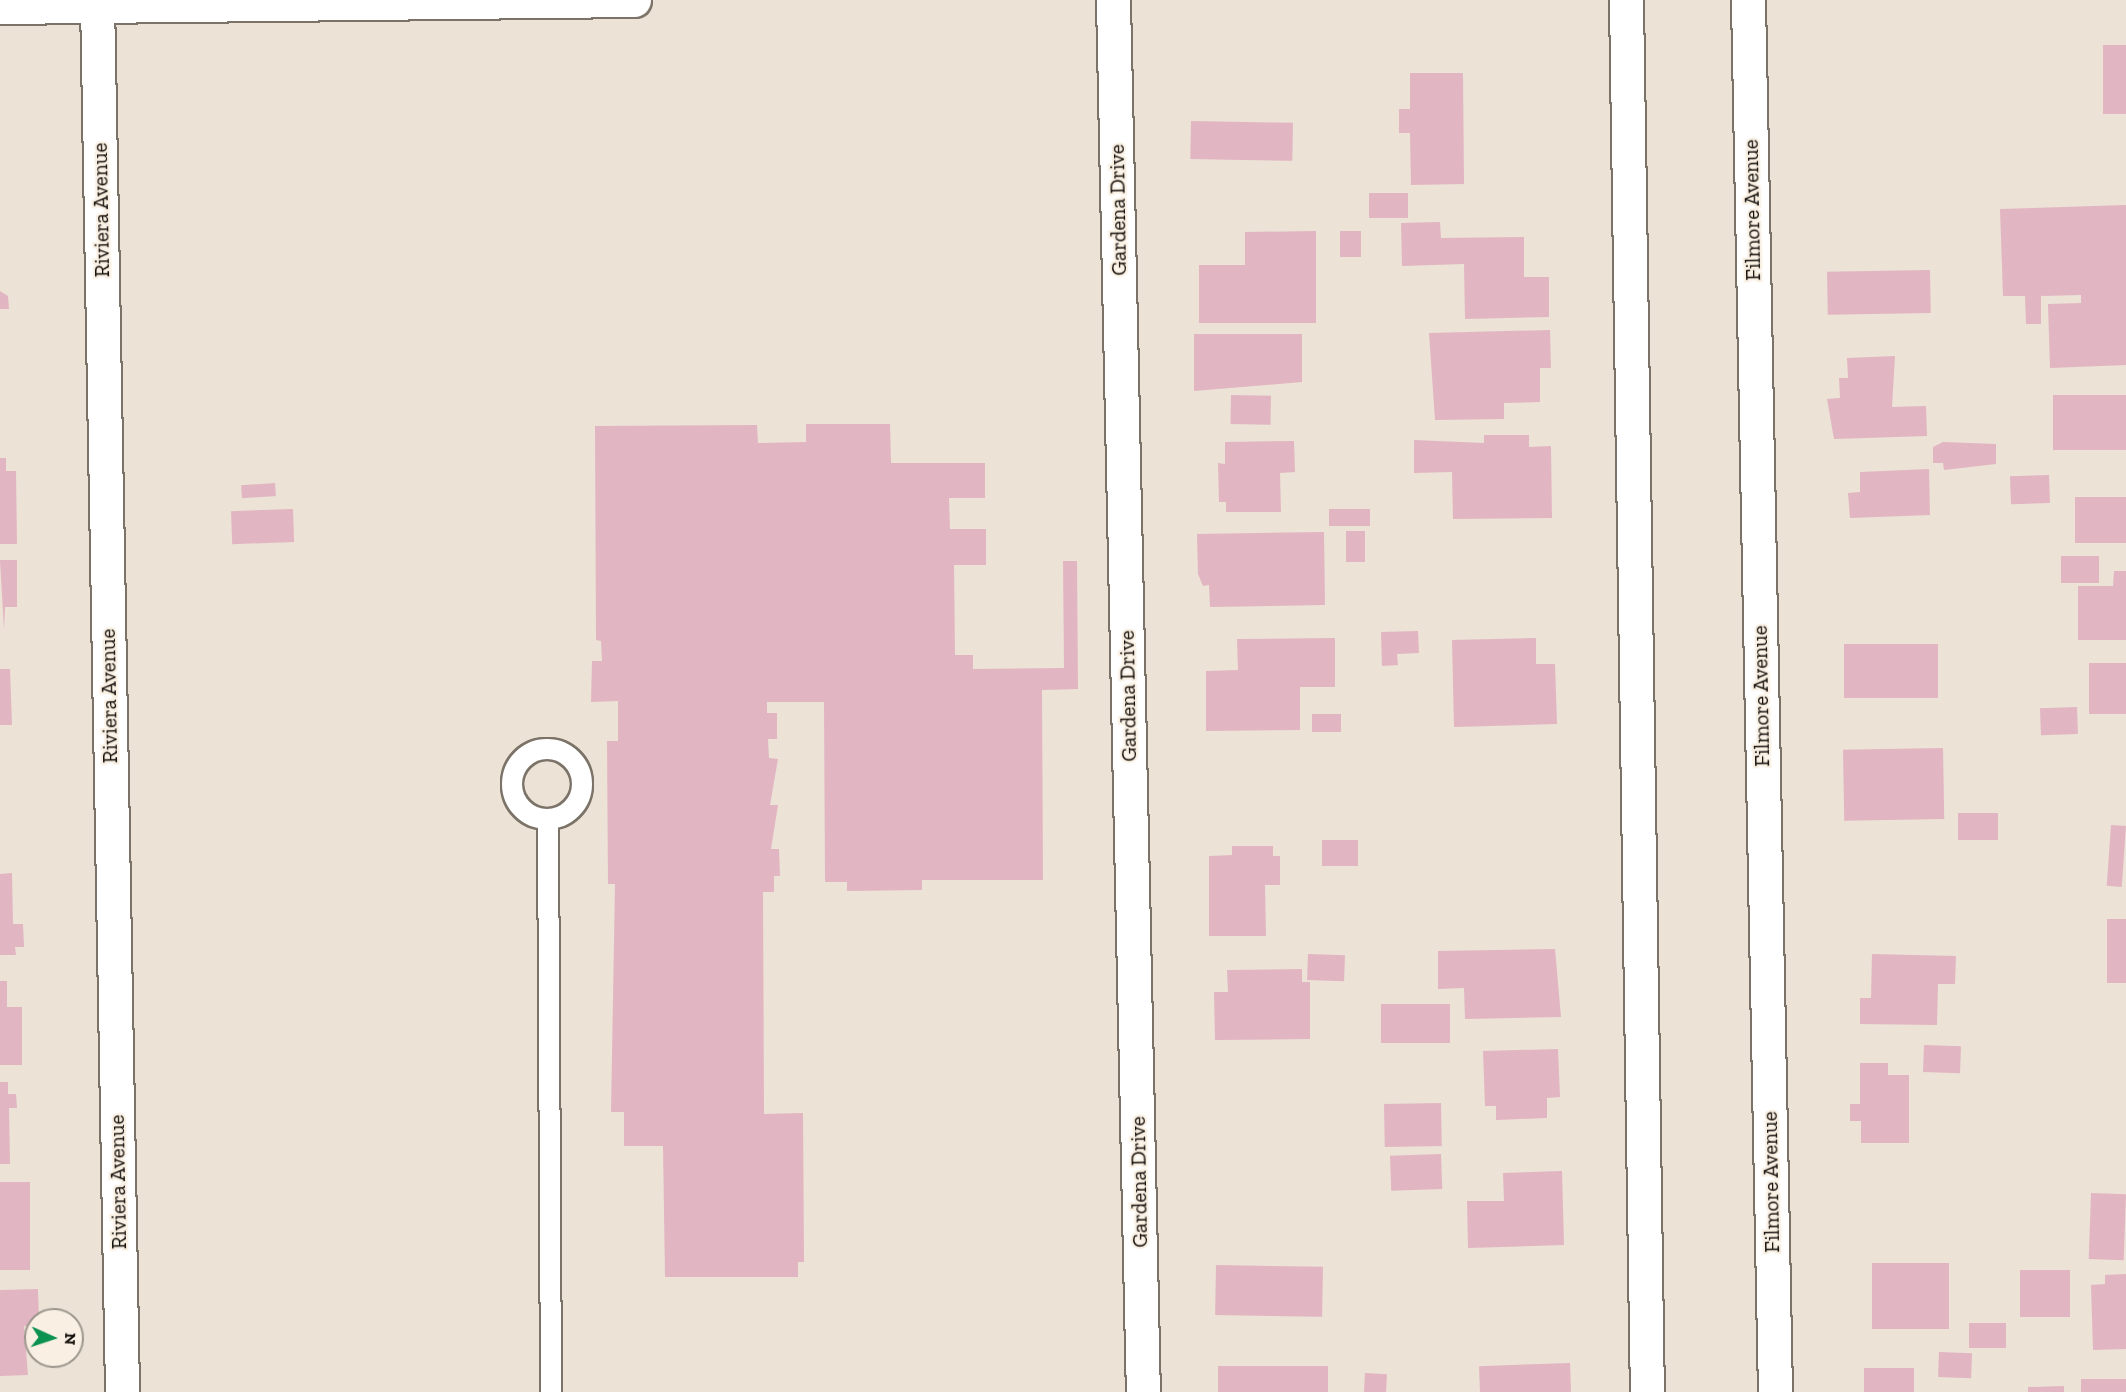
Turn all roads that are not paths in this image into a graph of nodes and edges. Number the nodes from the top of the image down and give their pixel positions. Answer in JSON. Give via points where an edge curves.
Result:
{"nodes":[{"id":1,"x":615,"y":0,"type":"edge"},
{"id":2,"x":634,"y":0,"type":"edge"},
{"id":3,"x":1113,"y":0,"type":"edge"},
{"id":4,"x":1626,"y":0,"type":"edge"},
{"id":5,"x":1748,"y":0,"type":"edge"},
{"id":6,"x":97,"y":3,"type":"edge"},
{"id":7,"x":0,"y":8,"type":"edge"},
{"id":8,"x":548,"y":820,"type":"dead end"},
{"id":9,"x":122,"y":1392,"type":"edge"},
{"id":10,"x":551,"y":1392,"type":"edge"},
{"id":11,"x":1143,"y":1392,"type":"edge"},
{"id":12,"x":1647,"y":1392,"type":"edge"},
{"id":13,"x":1775,"y":1392,"type":"edge"}],
"edges":[{"from":1,"to":2,"type":"street"},
{"from":1,"to":6,"type":"street"},
{"from":3,"to":11,"type":"street","name":"Gardena Drive"},
{"from":4,"to":12,"type":"street"},
{"from":5,"to":13,"type":"street","name":"Filmore Avenue"},
{"from":6,"to":7,"type":"street"},
{"from":6,"to":9,"type":"street","name":"Riviera Avenue"},
{"from":8,"to":10,"type":"lane"}]}
